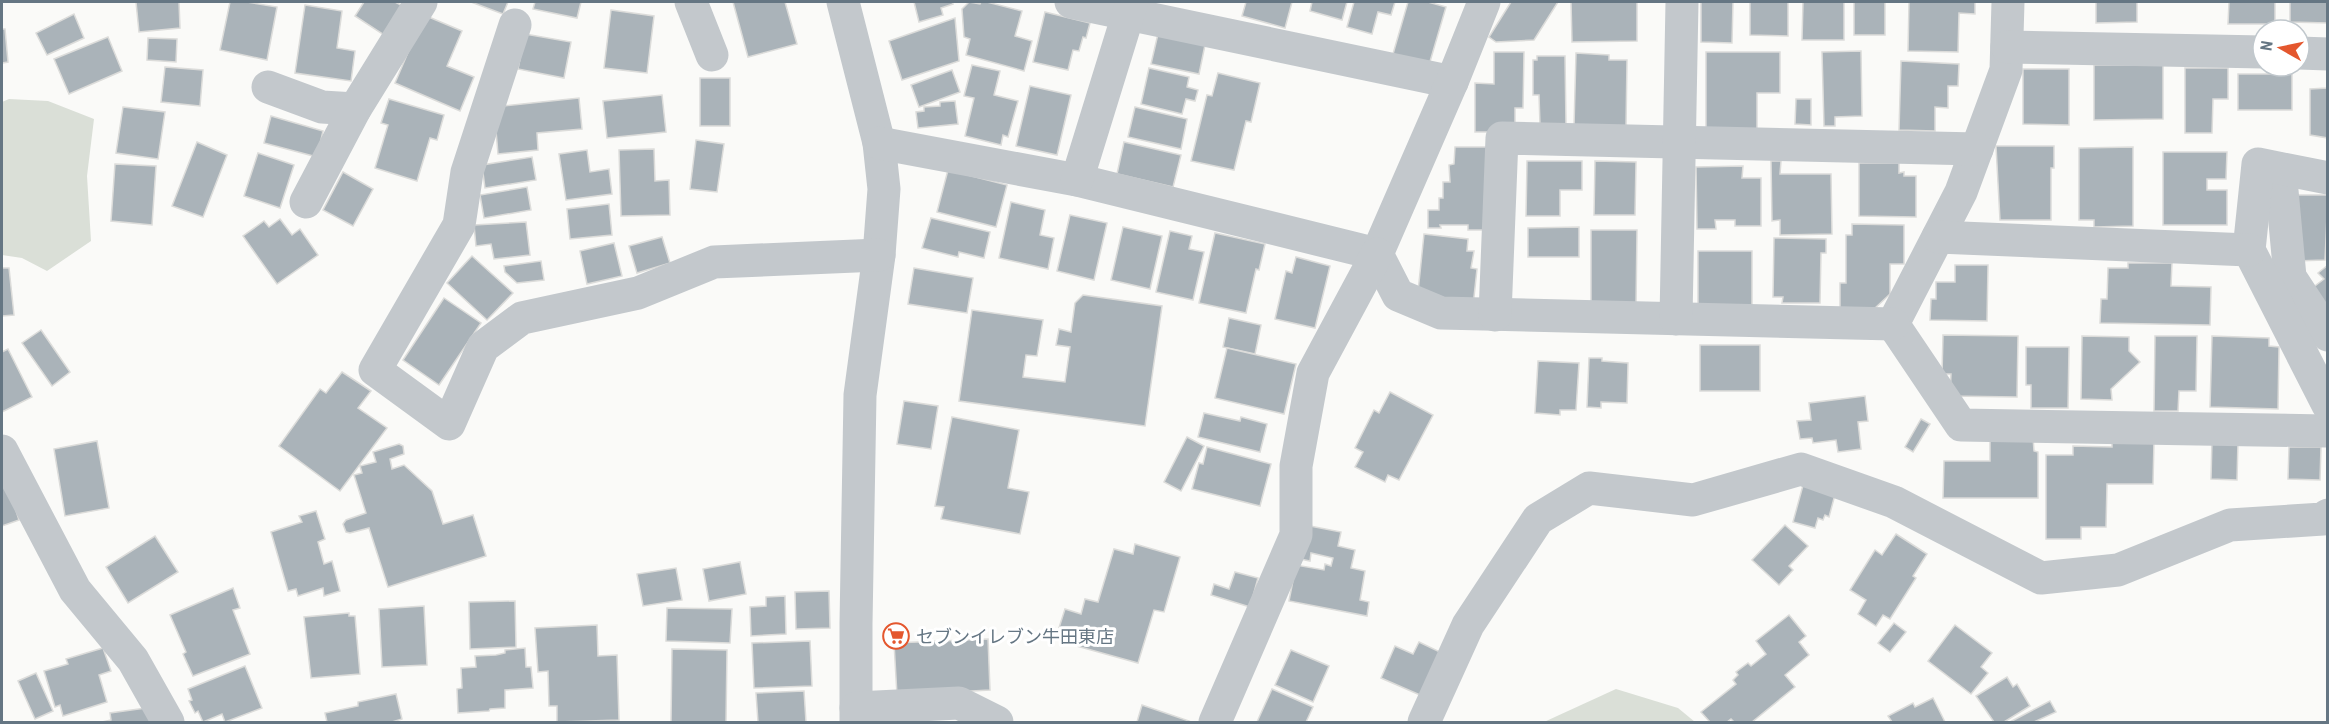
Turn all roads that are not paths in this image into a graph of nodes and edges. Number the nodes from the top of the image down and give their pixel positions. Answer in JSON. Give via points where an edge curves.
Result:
{"nodes":[{"id":1,"x":421,"y":2,"type":"edge"},
{"id":2,"x":691,"y":2,"type":"edge"},
{"id":3,"x":843,"y":2,"type":"edge"},
{"id":4,"x":1071,"y":2,"type":"edge"},
{"id":5,"x":1484,"y":2,"type":"edge"},
{"id":6,"x":1682,"y":2,"type":"edge"},
{"id":7,"x":2008,"y":2,"type":"edge"},
{"id":8,"x":1130,"y":7,"type":"edge"},
{"id":9,"x":515,"y":25,"type":"dead end"},
{"id":10,"x":2007,"y":47,"type":"junction"},
{"id":11,"x":2251,"y":52,"type":"edge"},
{"id":12,"x":2311,"y":53,"type":"edge"},
{"id":13,"x":2328,"y":54,"type":"edge"},
{"id":14,"x":712,"y":55,"type":"dead end"},
{"id":15,"x":1452,"y":82,"type":"junction"},
{"id":16,"x":268,"y":87,"type":"dead end"},
{"id":17,"x":355,"y":109,"type":"junction"},
{"id":18,"x":1680,"y":142,"type":"junction"},
{"id":19,"x":879,"y":143,"type":"junction"},
{"id":20,"x":1977,"y":149,"type":"junction"},
{"id":21,"x":2280,"y":169,"type":"junction"},
{"id":22,"x":2328,"y":178,"type":"edge"},
{"id":23,"x":1077,"y":180,"type":"junction"},
{"id":24,"x":306,"y":202,"type":"dead end"},
{"id":25,"x":1938,"y":237,"type":"junction"},
{"id":26,"x":2249,"y":250,"type":"junction"},
{"id":27,"x":1377,"y":254,"type":"junction"},
{"id":28,"x":879,"y":255,"type":"junction"},
{"id":29,"x":1495,"y":315,"type":"junction"},
{"id":30,"x":1676,"y":319,"type":"junction"},
{"id":31,"x":1893,"y":324,"type":"junction"},
{"id":32,"x":2328,"y":335,"type":"edge"},
{"id":33,"x":2328,"y":405,"type":"edge"},
{"id":34,"x":2328,"y":429,"type":"edge"},
{"id":35,"x":2,"y":451,"type":"edge"},
{"id":36,"x":2328,"y":515,"type":"edge"},
{"id":37,"x":856,"y":715,"type":"edge"},
{"id":38,"x":168,"y":723,"type":"edge"},
{"id":39,"x":997,"y":723,"type":"edge"},
{"id":40,"x":1215,"y":723,"type":"edge"},
{"id":41,"x":1424,"y":723,"type":"edge"}],
"edges":[{"from":1,"to":17,"type":"street"},
{"from":2,"to":14,"type":"street"},
{"from":3,"to":19,"type":"street"},
{"from":4,"to":8,"type":"street"},
{"from":5,"to":15,"type":"street"},
{"from":6,"to":18,"type":"street"},
{"from":7,"to":10,"type":"street"},
{"from":8,"to":15,"type":"street"},
{"from":8,"to":23,"type":"street"},
{"from":9,"to":28,"type":"street","via":[[467,172],[459,225],[375,370],[449,423],[483,348],[522,318],[638,293],[714,262]]},
{"from":10,"to":11,"type":"street"},
{"from":10,"to":20,"type":"street","via":[[2006,69]]},
{"from":12,"to":13,"type":"street"},
{"from":15,"to":27,"type":"street"},
{"from":16,"to":17,"type":"street","via":[[322,107]]},
{"from":17,"to":24,"type":"street"},
{"from":18,"to":20,"type":"street"},
{"from":18,"to":29,"type":"street","via":[[1502,138]]},
{"from":18,"to":30,"type":"street"},
{"from":19,"to":23,"type":"street"},
{"from":19,"to":28,"type":"street","via":[[884,189]]},
{"from":20,"to":25,"type":"street"},
{"from":21,"to":22,"type":"street"},
{"from":21,"to":26,"type":"street","via":[[2258,164]]},
{"from":21,"to":32,"type":"street","via":[[2290,277]]},
{"from":23,"to":27,"type":"street"},
{"from":25,"to":26,"type":"street"},
{"from":25,"to":31,"type":"street"},
{"from":26,"to":33,"type":"street"},
{"from":27,"to":29,"type":"street","via":[[1398,295],[1441,313]]},
{"from":27,"to":40,"type":"street","via":[[1314,373],[1296,466],[1296,535]]},
{"from":28,"to":37,"type":"street","via":[[860,394]]},
{"from":29,"to":30,"type":"street"},
{"from":30,"to":31,"type":"street"},
{"from":31,"to":34,"type":"street","via":[[1961,425]]},
{"from":35,"to":38,"type":"street","via":[[75,590],[133,660]]},
{"from":36,"to":41,"type":"street","via":[[2324,519],[2230,525],[2118,570],[2041,578],[1894,502],[1801,469],[1693,500],[1589,488],[1538,519],[1468,625]]},
{"from":37,"to":39,"type":"street","via":[[959,703]]}]}
